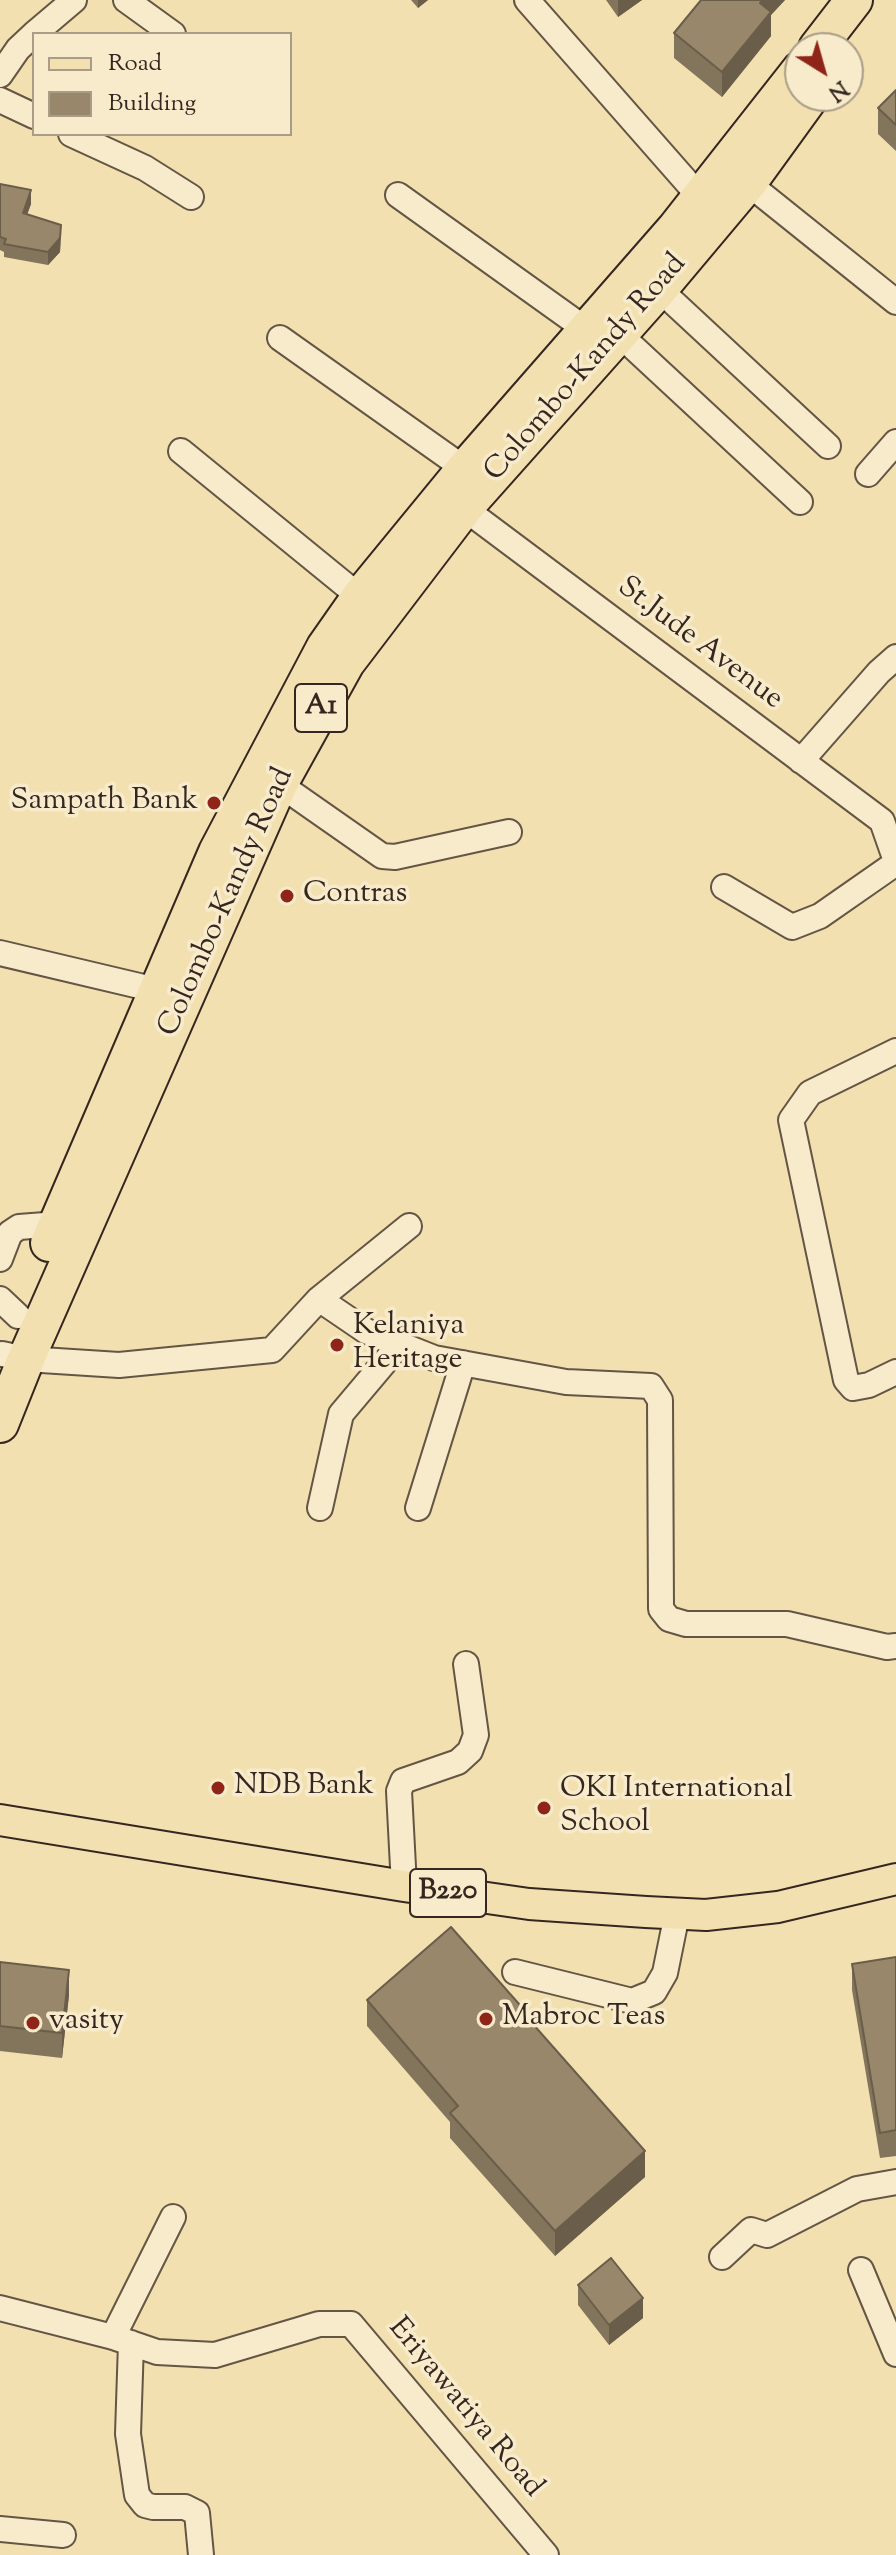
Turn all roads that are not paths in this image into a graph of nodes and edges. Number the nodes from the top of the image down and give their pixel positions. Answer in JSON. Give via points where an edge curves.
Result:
{"nodes":[{"id":1,"x":74,"y":0,"type":"edge"},
{"id":2,"x":126,"y":0,"type":"edge"},
{"id":3,"x":527,"y":0,"type":"edge"},
{"id":4,"x":854,"y":0,"type":"edge"},
{"id":5,"x":881,"y":0,"type":"edge"},
{"id":6,"x":170,"y":32,"type":"edge"},
{"id":7,"x":829,"y":32,"type":"edge"},
{"id":8,"x":858,"y":32,"type":"edge"},
{"id":9,"x":22,"y":39,"type":"edge"},
{"id":10,"x":0,"y":75,"type":"edge"},
{"id":11,"x":784,"y":96,"type":"edge"},
{"id":12,"x":0,"y":100,"type":"edge"},
{"id":13,"x":796,"y":112,"type":"edge"},
{"id":14,"x":32,"y":115,"type":"edge"},
{"id":15,"x":75,"y":136,"type":"edge"},
{"id":16,"x":737,"y":174,"type":"junction"},
{"id":17,"x":398,"y":195,"type":"dead end"},
{"id":18,"x":191,"y":197,"type":"dead end"},
{"id":19,"x":700,"y":197,"type":"junction"},
{"id":20,"x":659,"y":289,"type":"junction"},
{"id":21,"x":896,"y":302,"type":"edge"},
{"id":22,"x":604,"y":332,"type":"junction"},
{"id":23,"x":280,"y":338,"type":"dead end"},
{"id":24,"x":896,"y":442,"type":"edge"},
{"id":25,"x":828,"y":446,"type":"dead end"},
{"id":26,"x":181,"y":451,"type":"dead end"},
{"id":27,"x":868,"y":474,"type":"dead end"},
{"id":28,"x":458,"y":490,"type":"junction"},
{"id":29,"x":800,"y":502,"type":"dead end"},
{"id":30,"x":360,"y":597,"type":"junction"},
{"id":31,"x":896,"y":657,"type":"edge"},
{"id":32,"x":801,"y":761,"type":"junction"},
{"id":33,"x":279,"y":784,"type":"junction"},
{"id":34,"x":509,"y":832,"type":"dead end"},
{"id":35,"x":896,"y":862,"type":"edge"},
{"id":36,"x":724,"y":887,"type":"dead end"},
{"id":37,"x":0,"y":953,"type":"edge"},
{"id":38,"x":171,"y":993,"type":"junction"},
{"id":39,"x":896,"y":1051,"type":"edge"},
{"id":40,"x":58,"y":1224,"type":"junction"},
{"id":41,"x":409,"y":1226,"type":"dead end"},
{"id":42,"x":0,"y":1259,"type":"edge"},
{"id":43,"x":319,"y":1299,"type":"junction"},
{"id":44,"x":9,"y":1308,"type":"edge"},
{"id":45,"x":400,"y":1344,"type":"junction"},
{"id":46,"x":9,"y":1358,"type":"edge"},
{"id":47,"x":463,"y":1363,"type":"junction"},
{"id":48,"x":896,"y":1372,"type":"edge"},
{"id":49,"x":0,"y":1424,"type":"edge"},
{"id":50,"x":320,"y":1508,"type":"dead end"},
{"id":51,"x":418,"y":1508,"type":"dead end"},
{"id":52,"x":896,"y":1646,"type":"edge"},
{"id":53,"x":466,"y":1664,"type":"dead end"},
{"id":54,"x":0,"y":1820,"type":"edge"},
{"id":55,"x":896,"y":1879,"type":"edge"},
{"id":56,"x":404,"y":1886,"type":"junction"},
{"id":57,"x":677,"y":1914,"type":"junction"},
{"id":58,"x":515,"y":1972,"type":"dead end"},
{"id":59,"x":896,"y":2182,"type":"edge"},
{"id":60,"x":173,"y":2217,"type":"dead end"},
{"id":61,"x":722,"y":2257,"type":"dead end"},
{"id":62,"x":861,"y":2270,"type":"dead end"},
{"id":63,"x":0,"y":2308,"type":"edge"},
{"id":64,"x":122,"y":2340,"type":"junction"},
{"id":65,"x":896,"y":2354,"type":"edge"},
{"id":66,"x":0,"y":2529,"type":"edge"},
{"id":67,"x":63,"y":2535,"type":"dead end"},
{"id":68,"x":201,"y":2555,"type":"edge"},
{"id":69,"x":546,"y":2555,"type":"edge"}],
"edges":[{"from":1,"to":9,"type":"street"},
{"from":2,"to":6,"type":"street"},
{"from":3,"to":19,"type":"street"},
{"from":4,"to":7,"type":"highway"},
{"from":5,"to":8,"type":"highway"},
{"from":9,"to":10,"type":"street"},
{"from":11,"to":16,"type":"highway","name":"Colombo-Kandy Road","number":"A1"},
{"from":12,"to":14,"type":"street"},
{"from":13,"to":16,"type":"highway","name":"Colombo-Kandy Road","number":"A1"},
{"from":15,"to":18,"type":"street","via":[[145,168]]},
{"from":16,"to":19,"type":"highway","name":"Colombo-Kandy Road","number":"A1"},
{"from":16,"to":20,"type":"highway","name":"Colombo-Kandy Road","number":"A1"},
{"from":16,"to":21,"type":"street"},
{"from":17,"to":22,"type":"street"},
{"from":19,"to":22,"type":"highway","name":"Colombo-Kandy Road","number":"A1"},
{"from":20,"to":22,"type":"highway","name":"Colombo-Kandy Road","number":"A1"},
{"from":20,"to":25,"type":"street"},
{"from":22,"to":28,"type":"highway","name":"Colombo-Kandy Road","number":"A1"},
{"from":22,"to":29,"type":"street"},
{"from":23,"to":28,"type":"street","name":"St.Jude Avenue"},
{"from":24,"to":27,"type":"street"},
{"from":26,"to":30,"type":"street"},
{"from":28,"to":30,"type":"highway","name":"Colombo-Kandy Road","number":"A1"},
{"from":28,"to":32,"type":"street","name":"St.Jude Avenue"},
{"from":28,"to":33,"type":"highway","name":"Colombo-Kandy Road","number":"A1","via":[[346,663]]},
{"from":30,"to":38,"type":"highway","name":"Colombo-Kandy Road","number":"A1","via":[[289,711],[217,852]]},
{"from":31,"to":32,"type":"street"},
{"from":32,"to":35,"type":"street","name":"St.Jude Avenue","via":[[882,821]]},
{"from":33,"to":34,"type":"street","via":[[382,856]]},
{"from":33,"to":38,"type":"highway","name":"Colombo-Kandy Road","number":"A1"},
{"from":35,"to":36,"type":"street","via":[[820,916],[792,927]]},
{"from":37,"to":38,"type":"street"},
{"from":38,"to":40,"type":"highway","name":"Colombo-Kandy Road","number":"A1"},
{"from":38,"to":46,"type":"highway","name":"Colombo-Kandy Road","number":"A1"},
{"from":39,"to":48,"type":"street","via":[[810,1093],[791,1120],[846,1380],[853,1388]]},
{"from":40,"to":42,"type":"street","via":[[19,1227],[10,1233]]},
{"from":40,"to":44,"type":"highway","name":"Colombo-Kandy Road","number":"A1"},
{"from":41,"to":43,"type":"street"},
{"from":43,"to":45,"type":"street","via":[[366,1331]]},
{"from":43,"to":46,"type":"street","via":[[272,1350],[261,1353],[119,1365]]},
{"from":44,"to":46,"type":"highway","name":"Colombo-Kandy Road","number":"A1"},
{"from":45,"to":47,"type":"street"},
{"from":45,"to":50,"type":"street","via":[[341,1414]]},
{"from":46,"to":49,"type":"highway","name":"Colombo-Kandy Road","number":"A1"},
{"from":47,"to":51,"type":"street"},
{"from":47,"to":52,"type":"street","via":[[566,1382],[651,1386],[660,1400],[661,1609],[669,1619],[686,1624],[787,1624]]},
{"from":53,"to":56,"type":"street","via":[[476,1735],[470,1751],[458,1762],[403,1781],[399,1791]]},
{"from":54,"to":56,"type":"main road","number":"B220"},
{"from":55,"to":57,"type":"main road","number":"B220","via":[[778,1907]]},
{"from":56,"to":57,"type":"main road","number":"B220","via":[[529,1904]]},
{"from":57,"to":58,"type":"street","via":[[665,1973],[654,1992],[632,2001]]},
{"from":59,"to":61,"type":"street","via":[[857,2189],[767,2235],[751,2230]]},
{"from":60,"to":64,"type":"street"},
{"from":62,"to":65,"type":"street"},
{"from":63,"to":64,"type":"street","name":"Eriyawatiya Road"},
{"from":64,"to":68,"type":"street","via":[[137,2495],[145,2505],[185,2507],[197,2513]]},
{"from":64,"to":69,"type":"street","name":"Eriyawatiya Road","via":[[157,2352],[215,2355],[319,2324],[351,2324]]},
{"from":66,"to":67,"type":"street"}]}
